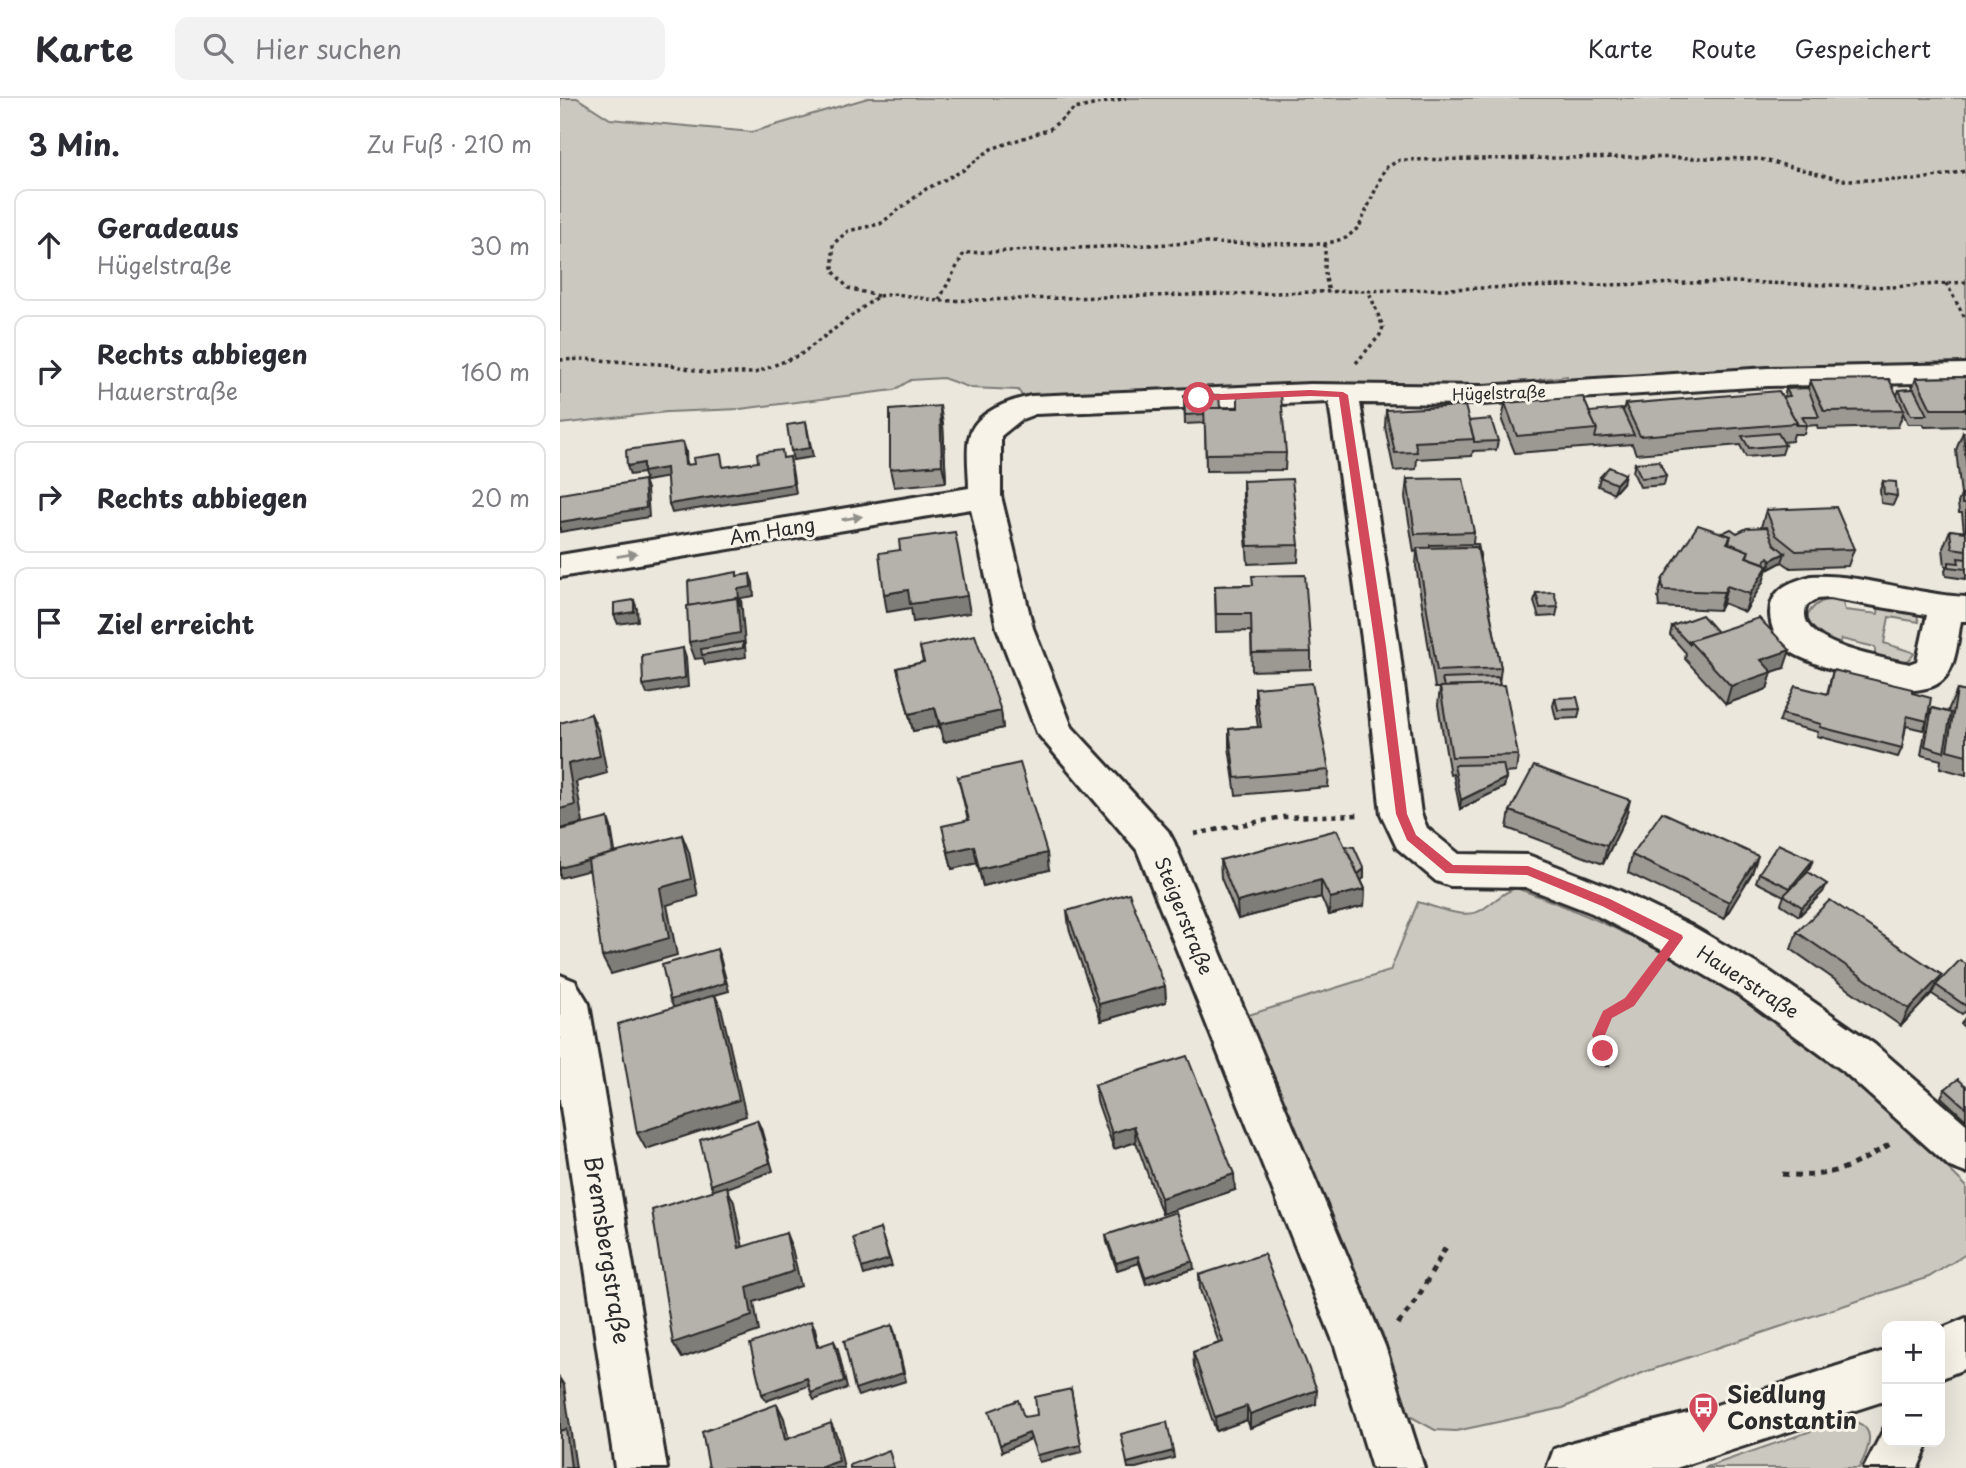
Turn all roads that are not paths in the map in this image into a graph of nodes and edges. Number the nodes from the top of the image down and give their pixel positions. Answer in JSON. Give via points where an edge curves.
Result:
{"nodes":[{"id":1,"x":1966,"y":373,"type":"edge"},
{"id":2,"x":1352,"y":395,"type":"junction"},
{"id":3,"x":1031,"y":405,"type":"joint"},
{"id":4,"x":985,"y":496,"type":"junction"},
{"id":5,"x":560,"y":566,"type":"edge"},
{"id":6,"x":560,"y":993,"type":"edge"},
{"id":7,"x":1966,"y":1153,"type":"edge"},
{"id":8,"x":1966,"y":1342,"type":"edge"},
{"id":9,"x":1945,"y":1353,"type":"edge"},
{"id":10,"x":1882,"y":1377,"type":"edge"},
{"id":11,"x":1901,"y":1447,"type":"edge"},
{"id":12,"x":641,"y":1468,"type":"edge"},
{"id":13,"x":1398,"y":1468,"type":"edge"},
{"id":14,"x":1573,"y":1468,"type":"edge"},
{"id":15,"x":1891,"y":1468,"type":"edge"}],
"edges":[{"from":1,"to":2,"type":"street","name":"Hügelstraße","via":[[1768,377],[1483,395]]},
{"from":2,"to":3,"type":"street","name":"Hügelstraße"},
{"from":2,"to":7,"type":"street","name":"Hauerstraße","via":[[1401,814],[1411,837],[1450,870],[1528,871],[1606,902],[1677,938],[1754,983],[1858,1056]]},
{"from":3,"to":4,"type":"street","name":"Steigerstraße","via":[[1011,412],[985,436]]},
{"from":5,"to":4,"type":"street","name":"Am Hang","one_way":true},
{"from":4,"to":13,"type":"street","name":"Steigerstraße","via":[[1015,628],[1056,733],[1154,842],[1360,1346]]},
{"from":6,"to":12,"type":"street","name":"Bremsbergstraße","via":[[567,1004]]},
{"from":8,"to":9,"type":"street"},
{"from":10,"to":14,"type":"street","via":[[1704,1434]]},
{"from":11,"to":15,"type":"street"}]}
